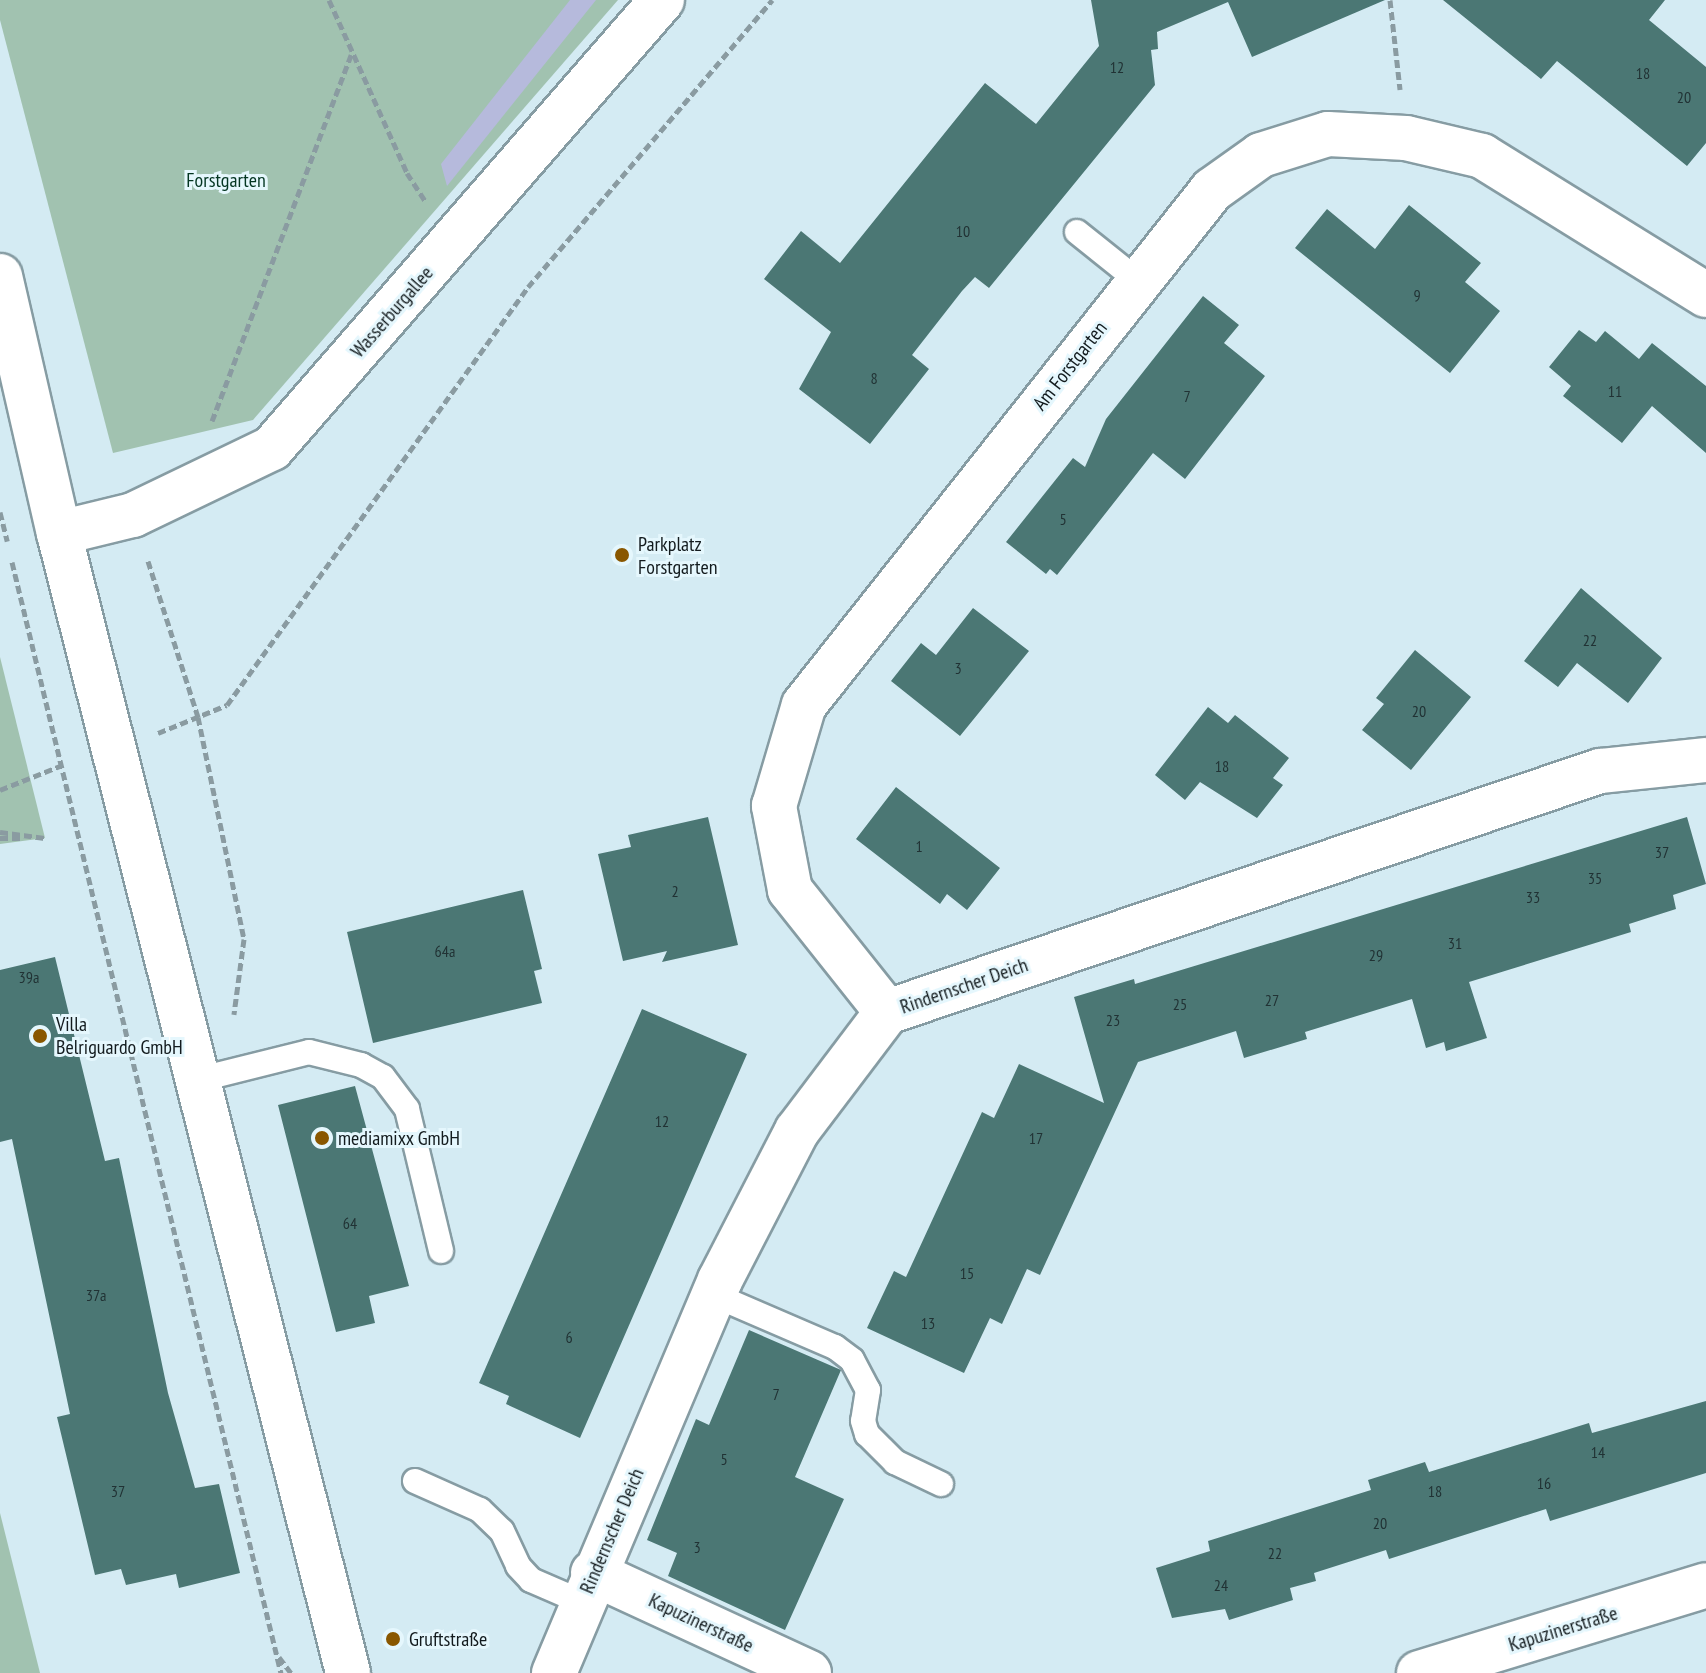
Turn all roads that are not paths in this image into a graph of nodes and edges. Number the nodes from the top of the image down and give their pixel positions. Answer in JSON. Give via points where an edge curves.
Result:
{"nodes":[{"id":1,"x":662,"y":0,"type":"edge"},
{"id":2,"x":1077,"y":232,"type":"dead end"},
{"id":3,"x":0,"y":276,"type":"edge"},
{"id":4,"x":1137,"y":280,"type":"junction"},
{"id":5,"x":1706,"y":295,"type":"edge"},
{"id":6,"x":59,"y":533,"type":"junction"},
{"id":7,"x":1706,"y":760,"type":"edge"},
{"id":8,"x":887,"y":1012,"type":"junction"},
{"id":9,"x":201,"y":1079,"type":"junction"},
{"id":10,"x":441,"y":1251,"type":"dead end"},
{"id":11,"x":714,"y":1295,"type":"junction"},
{"id":12,"x":415,"y":1481,"type":"dead end"},
{"id":13,"x":941,"y":1484,"type":"dead end"},
{"id":14,"x":1706,"y":1585,"type":"edge"},
{"id":15,"x":587,"y":1588,"type":"junction"},
{"id":16,"x":348,"y":1673,"type":"edge"},
{"id":17,"x":554,"y":1673,"type":"edge"},
{"id":18,"x":809,"y":1673,"type":"edge"},
{"id":19,"x":1419,"y":1673,"type":"edge"}],
"edges":[{"from":1,"to":6,"type":"street","name":"Wasserburgallee","via":[[272,448],[133,515]]},
{"from":2,"to":4,"type":"lane"},
{"from":3,"to":6,"type":"street"},
{"from":4,"to":5,"type":"street","name":"Am Forstgarten","via":[[1212,190],[1261,155],[1328,134],[1406,138],[1482,156]]},
{"from":4,"to":8,"type":"street","name":"Am Forstgarten","via":[[804,705],[774,806],[790,890]]},
{"from":6,"to":9,"type":"street"},
{"from":7,"to":8,"type":"street","name":"Rindernscher Deich","via":[[1600,771]]},
{"from":8,"to":11,"type":"street","name":"Rindernscher Deich","via":[[797,1131]]},
{"from":9,"to":10,"type":"lane","via":[[309,1052],[361,1065],[383,1077],[407,1109]]},
{"from":9,"to":16,"type":"street"},
{"from":11,"to":13,"type":"lane","via":[[835,1347],[852,1360],[868,1390],[863,1421],[867,1434],[895,1462]]},
{"from":11,"to":15,"type":"street","name":"Rindernscher Deich"},
{"from":12,"to":15,"type":"lane","via":[[480,1510],[502,1531],[518,1566],[531,1580]]},
{"from":14,"to":19,"type":"street","name":"Kapuzinerstraße"},
{"from":15,"to":17,"type":"street","name":"Rindernscher Deich"},
{"from":15,"to":18,"type":"street","name":"Kapuzinerstraße"}]}
